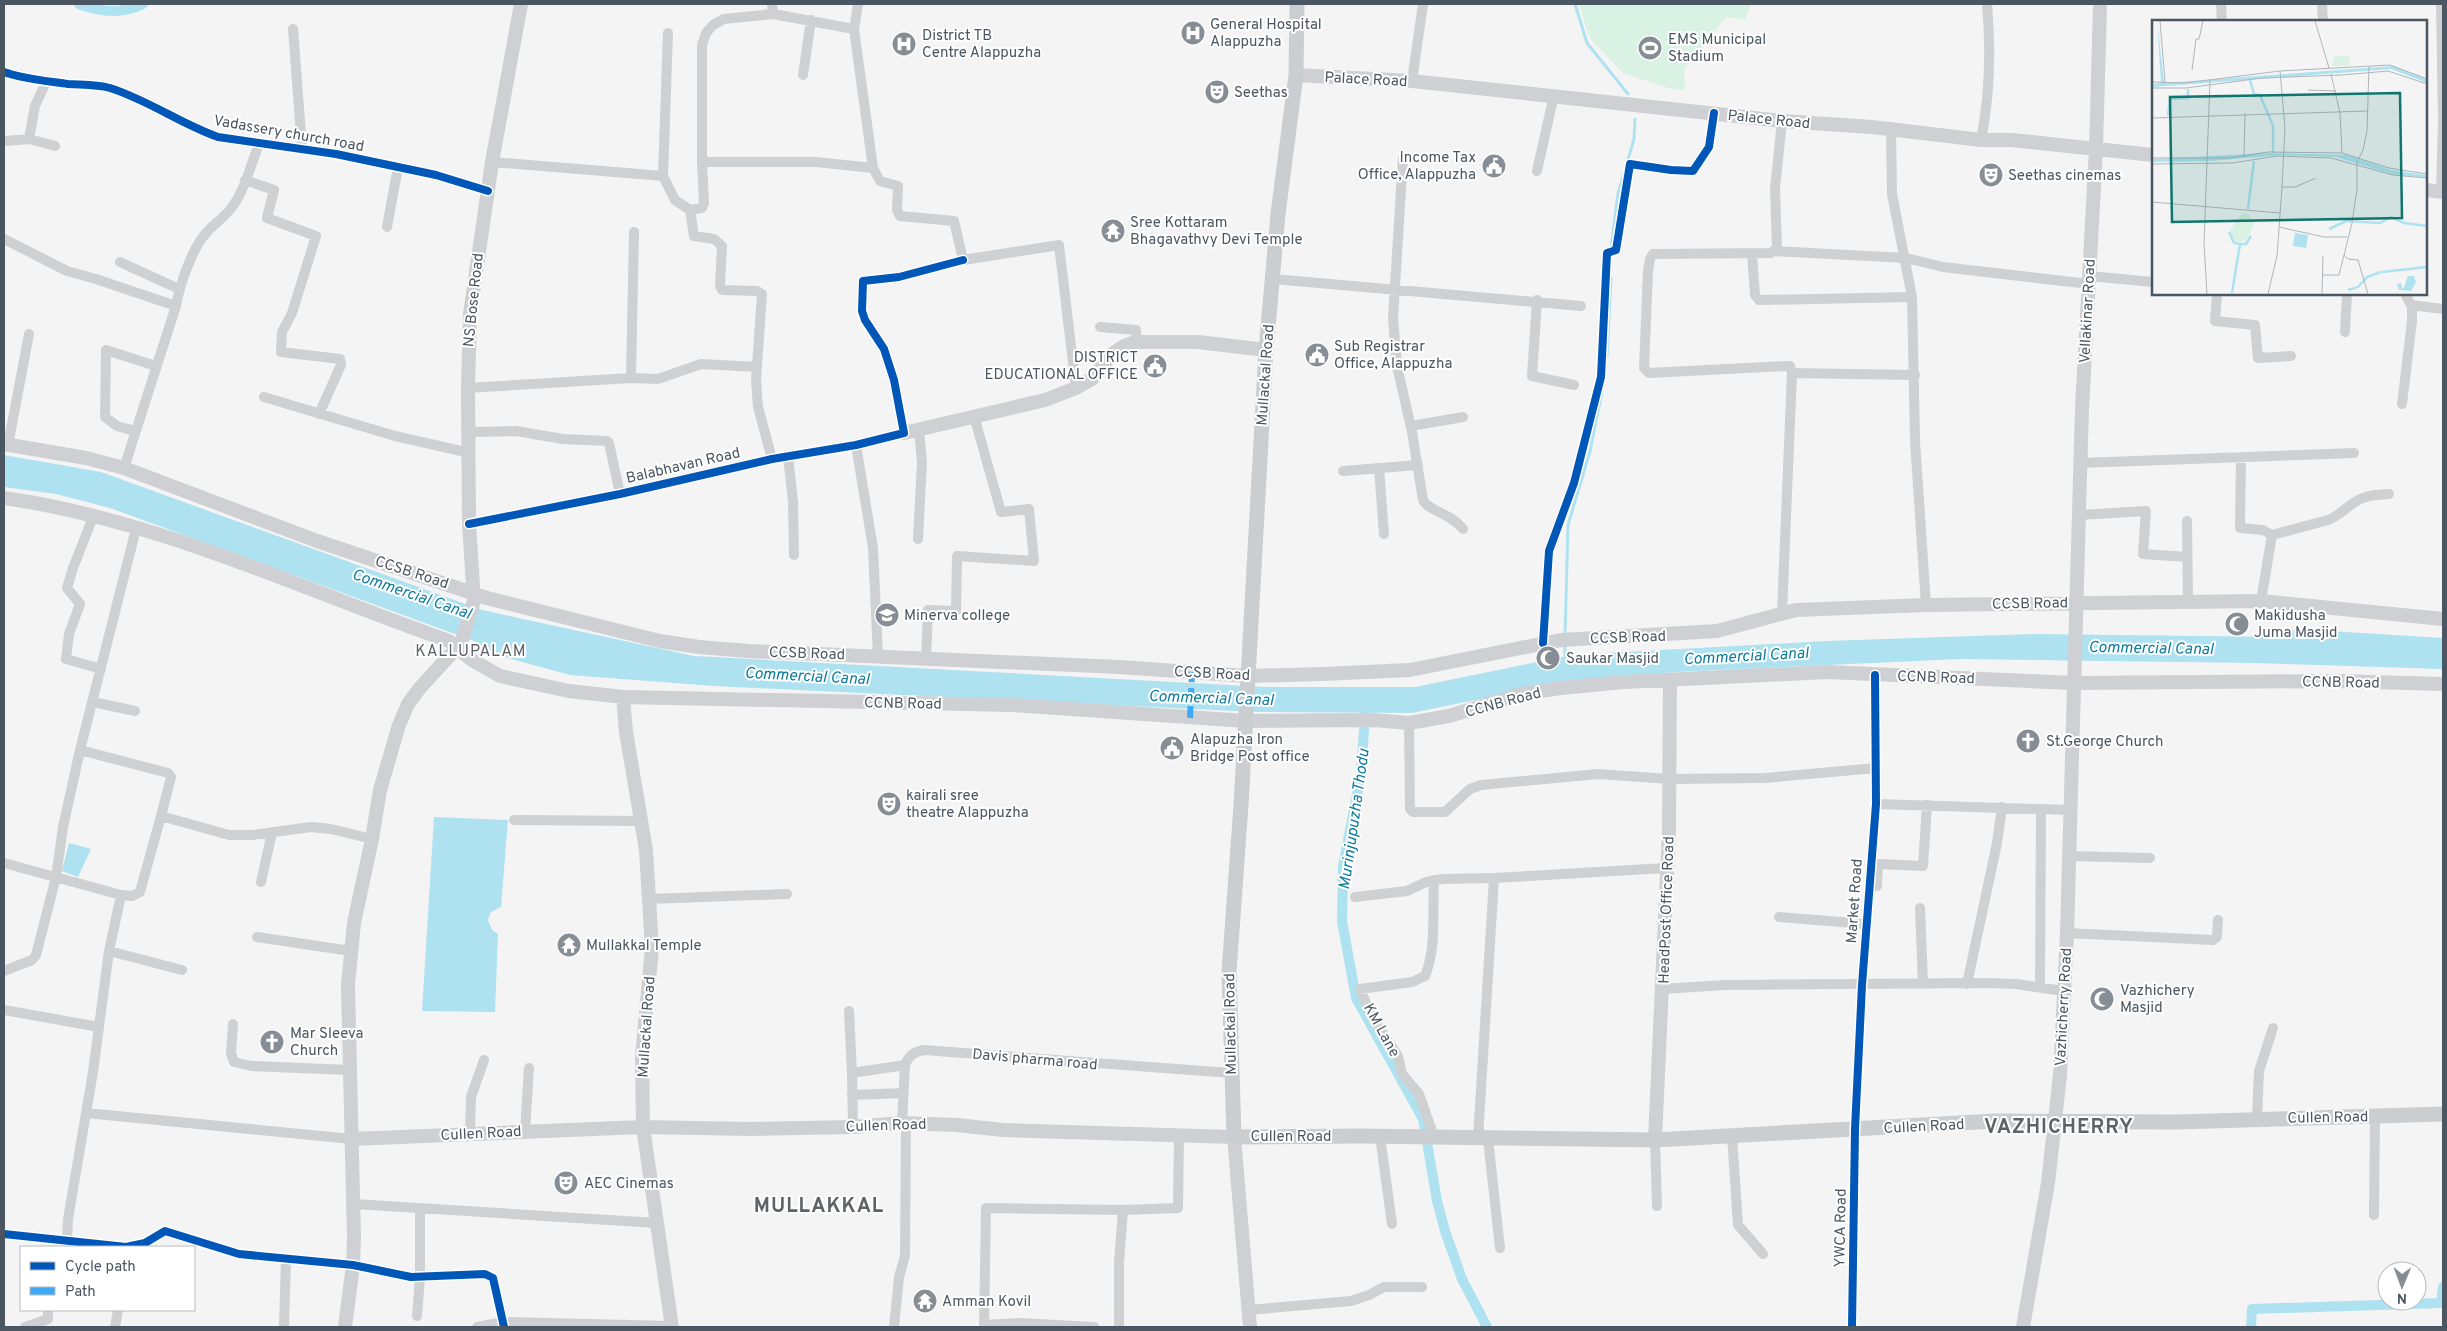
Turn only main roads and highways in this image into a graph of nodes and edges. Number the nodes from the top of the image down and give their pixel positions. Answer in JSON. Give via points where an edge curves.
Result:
{"nodes":[{"id":1,"x":521,"y":4,"type":"edge"},
{"id":2,"x":1297,"y":4,"type":"edge"},
{"id":3,"x":2100,"y":4,"type":"edge"},
{"id":4,"x":1296,"y":74,"type":"junction"},
{"id":5,"x":2096,"y":149,"type":"junction"},
{"id":6,"x":2152,"y":155,"type":"edge"},
{"id":7,"x":2427,"y":190,"type":"edge"},
{"id":8,"x":2442,"y":191,"type":"edge"},
{"id":9,"x":1266,"y":350,"type":"junction"},
{"id":10,"x":904,"y":434,"type":"road end"},
{"id":11,"x":6,"y":444,"type":"edge"},
{"id":12,"x":4,"y":498,"type":"edge"},
{"id":13,"x":474,"y":597,"type":"junction"},
{"id":14,"x":2076,"y":602,"type":"junction"},
{"id":15,"x":2443,"y":619,"type":"edge"},
{"id":16,"x":459,"y":644,"type":"junction"},
{"id":17,"x":2074,"y":677,"type":"junction"},
{"id":18,"x":1247,"y":678,"type":"junction"},
{"id":19,"x":1670,"y":680,"type":"junction"},
{"id":20,"x":2443,"y":684,"type":"edge"},
{"id":21,"x":623,"y":697,"type":"junction"},
{"id":22,"x":1246,"y":719,"type":"junction"},
{"id":23,"x":2443,"y":1114,"type":"edge"},
{"id":24,"x":2055,"y":1121,"type":"junction"},
{"id":25,"x":643,"y":1127,"type":"junction"},
{"id":26,"x":1234,"y":1137,"type":"junction"},
{"id":27,"x":352,"y":1139,"type":"junction"},
{"id":28,"x":1655,"y":1140,"type":"junction"},
{"id":29,"x":344,"y":1327,"type":"edge"},
{"id":30,"x":672,"y":1327,"type":"edge"},
{"id":31,"x":1250,"y":1327,"type":"edge"},
{"id":32,"x":2023,"y":1327,"type":"edge"}],
"edges":[{"from":1,"to":13,"type":"main road","name":"NS Bose Road","via":[[492,162],[470,314],[469,524]]},
{"from":2,"to":4,"type":"main road","name":"Mullackal Road"},
{"from":3,"to":5,"type":"main road","name":"Vellakinar Road"},
{"from":4,"to":5,"type":"main road","name":"Palace Road","via":[[1412,81],[1782,121]]},
{"from":4,"to":9,"type":"main road","name":"Mullackal Road","via":[[1278,214]]},
{"from":5,"to":6,"type":"main road","name":"Palace Road"},
{"from":5,"to":14,"type":"main road","name":"Vellakinar Road"},
{"from":7,"to":8,"type":"main road"},
{"from":9,"to":10,"type":"main road","name":"Balabhavan Road","via":[[1198,342],[1136,342],[1112,354],[1092,379],[1076,388],[1045,400]]},
{"from":9,"to":18,"type":"main road","name":"Mullackal Road"},
{"from":11,"to":13,"type":"main road","name":"CCSB Road","via":[[124,468]]},
{"from":12,"to":16,"type":"main road","name":"CCNB Road","via":[[136,528]]},
{"from":13,"to":16,"type":"main road"},
{"from":13,"to":18,"type":"main road","name":"CCSB Road","via":[[690,646]]},
{"from":14,"to":15,"type":"main road","name":"CCSB Road","via":[[2261,601]]},
{"from":14,"to":17,"type":"main road","name":"Vellakinar Road"},
{"from":14,"to":18,"type":"main road","name":"CCSB Road","via":[[1796,610],[1717,631],[1565,640],[1410,670]]},
{"from":16,"to":21,"type":"main road","name":"CCNB Road","via":[[472,660],[500,676],[569,691]]},
{"from":16,"to":27,"type":"main road","via":[[408,704],[380,790],[354,923],[348,985]]},
{"from":17,"to":19,"type":"main road","name":"CCNB Road","via":[[1827,672]]},
{"from":17,"to":20,"type":"main road","name":"CCNB Road"},
{"from":17,"to":24,"type":"main road","name":"Vazhicherry Road","via":[[2067,933]]},
{"from":18,"to":22,"type":"main road","name":"Mullackal Road"},
{"from":19,"to":22,"type":"main road","name":"CCNB Road","via":[[1521,694],[1449,716],[1409,723]]},
{"from":19,"to":28,"type":"main road","name":"HeadPost Office Road","via":[[1670,778]]},
{"from":21,"to":22,"type":"main road","name":"CCNB Road","via":[[1011,705]]},
{"from":21,"to":25,"type":"main road","name":"Mullackal Road","via":[[642,821],[652,948],[642,1057]]},
{"from":22,"to":26,"type":"main road","name":"Mullackal Road","via":[[1229,972]]},
{"from":23,"to":24,"type":"main road","name":"Cullen Road","via":[[2176,1122]]},
{"from":24,"to":28,"type":"main road","name":"Cullen Road","via":[[1995,1121]]},
{"from":24,"to":32,"type":"main road","name":"Vazhicherry Road","via":[[2048,1183]]},
{"from":25,"to":26,"type":"main road","name":"Cullen Road","via":[[750,1129],[904,1123],[1003,1130]]},
{"from":25,"to":27,"type":"main road","name":"Cullen Road"},
{"from":25,"to":30,"type":"main road","name":"Mullackal Road"},
{"from":26,"to":28,"type":"main road","name":"Cullen Road"},
{"from":26,"to":31,"type":"main road","name":"Mullackal Road"},
{"from":27,"to":29,"type":"main road","via":[[353,1265]]}]}
